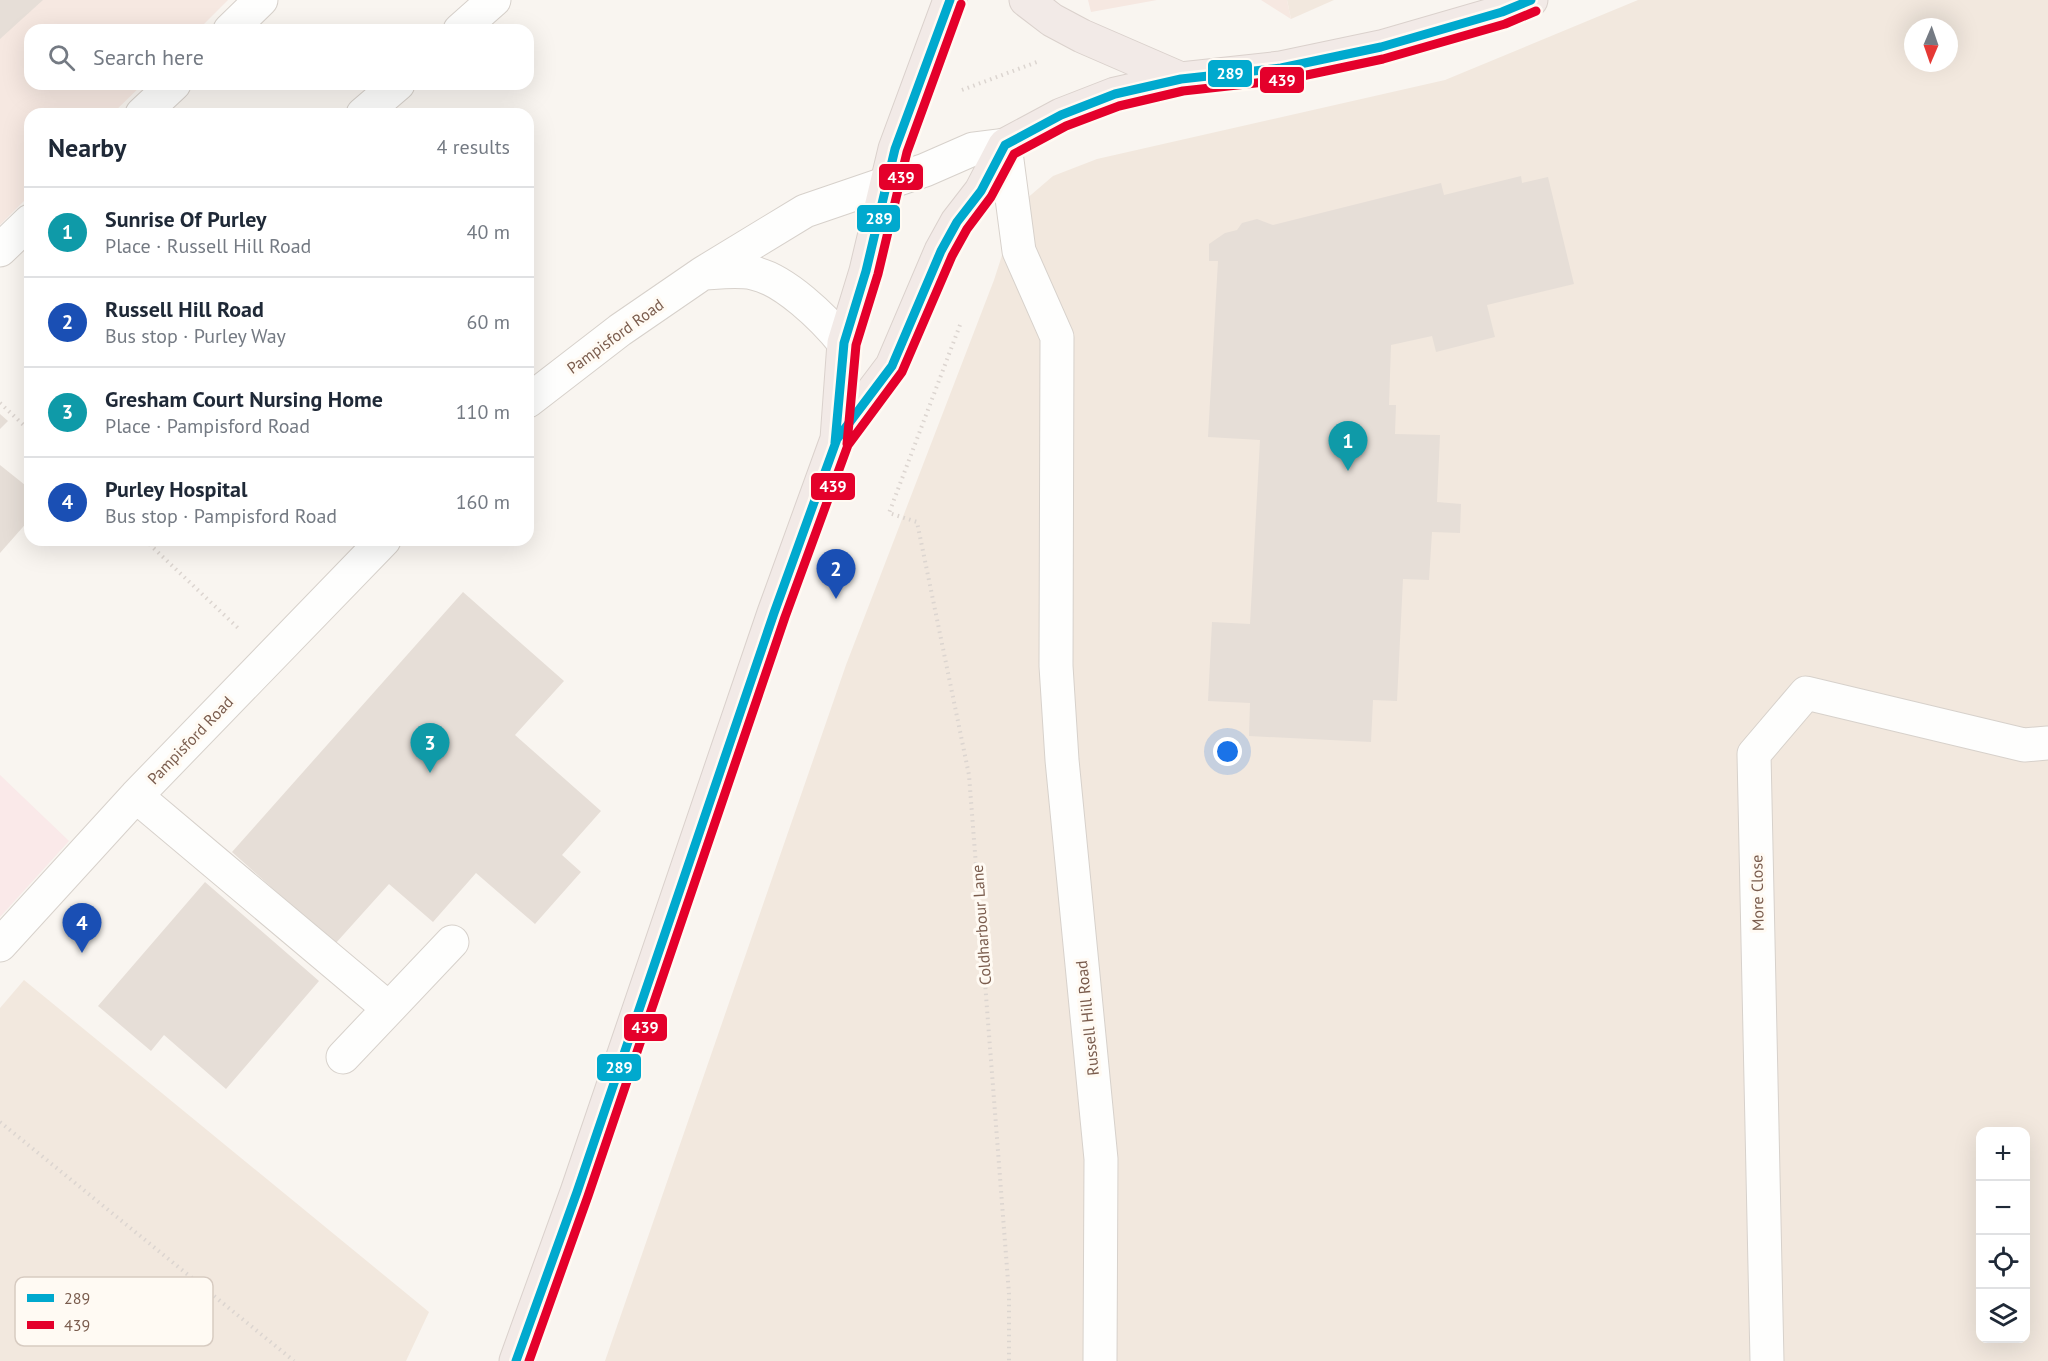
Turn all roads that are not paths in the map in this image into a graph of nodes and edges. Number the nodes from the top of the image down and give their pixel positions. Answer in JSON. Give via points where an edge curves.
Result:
{"nodes":[{"id":1,"x":261,"y":0,"type":"edge"},
{"id":2,"x":494,"y":0,"type":"edge"},
{"id":3,"x":950,"y":0,"type":"edge"},
{"id":4,"x":1026,"y":0,"type":"edge"},
{"id":5,"x":1532,"y":0,"type":"edge"},
{"id":6,"x":236,"y":24,"type":"edge"},
{"id":7,"x":467,"y":24,"type":"edge"},
{"id":8,"x":1181,"y":79,"type":"junction"},
{"id":9,"x":168,"y":90,"type":"edge"},
{"id":10,"x":391,"y":90,"type":"edge"},
{"id":11,"x":148,"y":108,"type":"edge"},
{"id":12,"x":370,"y":108,"type":"edge"},
{"id":13,"x":1005,"y":145,"type":"junction"},
{"id":14,"x":886,"y":183,"type":"junction"},
{"id":15,"x":24,"y":227,"type":"edge"},
{"id":16,"x":0,"y":250,"type":"edge"},
{"id":17,"x":703,"y":273,"type":"junction"},
{"id":18,"x":844,"y":343,"type":"junction"},
{"id":19,"x":534,"y":396,"type":"edge"},
{"id":20,"x":837,"y":439,"type":"junction"},
{"id":21,"x":378,"y":546,"type":"edge"},
{"id":22,"x":2048,"y":743,"type":"edge"},
{"id":23,"x":136,"y":796,"type":"junction"},
{"id":24,"x":452,"y":942,"type":"dead end"},
{"id":25,"x":0,"y":945,"type":"edge"},
{"id":26,"x":388,"y":1008,"type":"junction"},
{"id":27,"x":343,"y":1057,"type":"dead end"},
{"id":28,"x":516,"y":1361,"type":"edge"},
{"id":29,"x":1100,"y":1361,"type":"edge"},
{"id":30,"x":1767,"y":1361,"type":"edge"}],
"edges":[{"from":1,"to":6,"type":"street"},
{"from":2,"to":7,"type":"street"},
{"from":3,"to":14,"type":"highway"},
{"from":4,"to":8,"type":"highway","via":[[1082,36]]},
{"from":5,"to":8,"type":"highway","via":[[1381,47],[1281,68]]},
{"from":8,"to":13,"type":"highway","via":[[1115,94],[1061,115]]},
{"from":9,"to":11,"type":"street"},
{"from":10,"to":12,"type":"street"},
{"from":13,"to":14,"type":"street","name":"Pampisford Road","via":[[973,149]]},
{"from":13,"to":20,"type":"highway","via":[[942,251],[892,366]]},
{"from":13,"to":29,"type":"street","name":"Russell Hill Road","via":[[1019,251],[1057,337],[1056,666],[1101,1159]]},
{"from":14,"to":17,"type":"street","name":"Pampisford Road","via":[[805,211]]},
{"from":14,"to":18,"type":"highway"},
{"from":15,"to":16,"type":"street"},
{"from":17,"to":18,"type":"street","via":[[752,273],[772,279],[793,293]]},
{"from":17,"to":19,"type":"street","name":"Pampisford Road"},
{"from":18,"to":20,"type":"highway"},
{"from":20,"to":28,"type":"highway"},
{"from":21,"to":23,"type":"street","name":"Pampisford Road"},
{"from":22,"to":30,"type":"street","name":"More Close","via":[[2024,745],[1806,693],[1754,754]]},
{"from":23,"to":25,"type":"street","name":"Pampisford Road"},
{"from":23,"to":26,"type":"street"},
{"from":24,"to":26,"type":"street"},
{"from":26,"to":27,"type":"street"}]}
